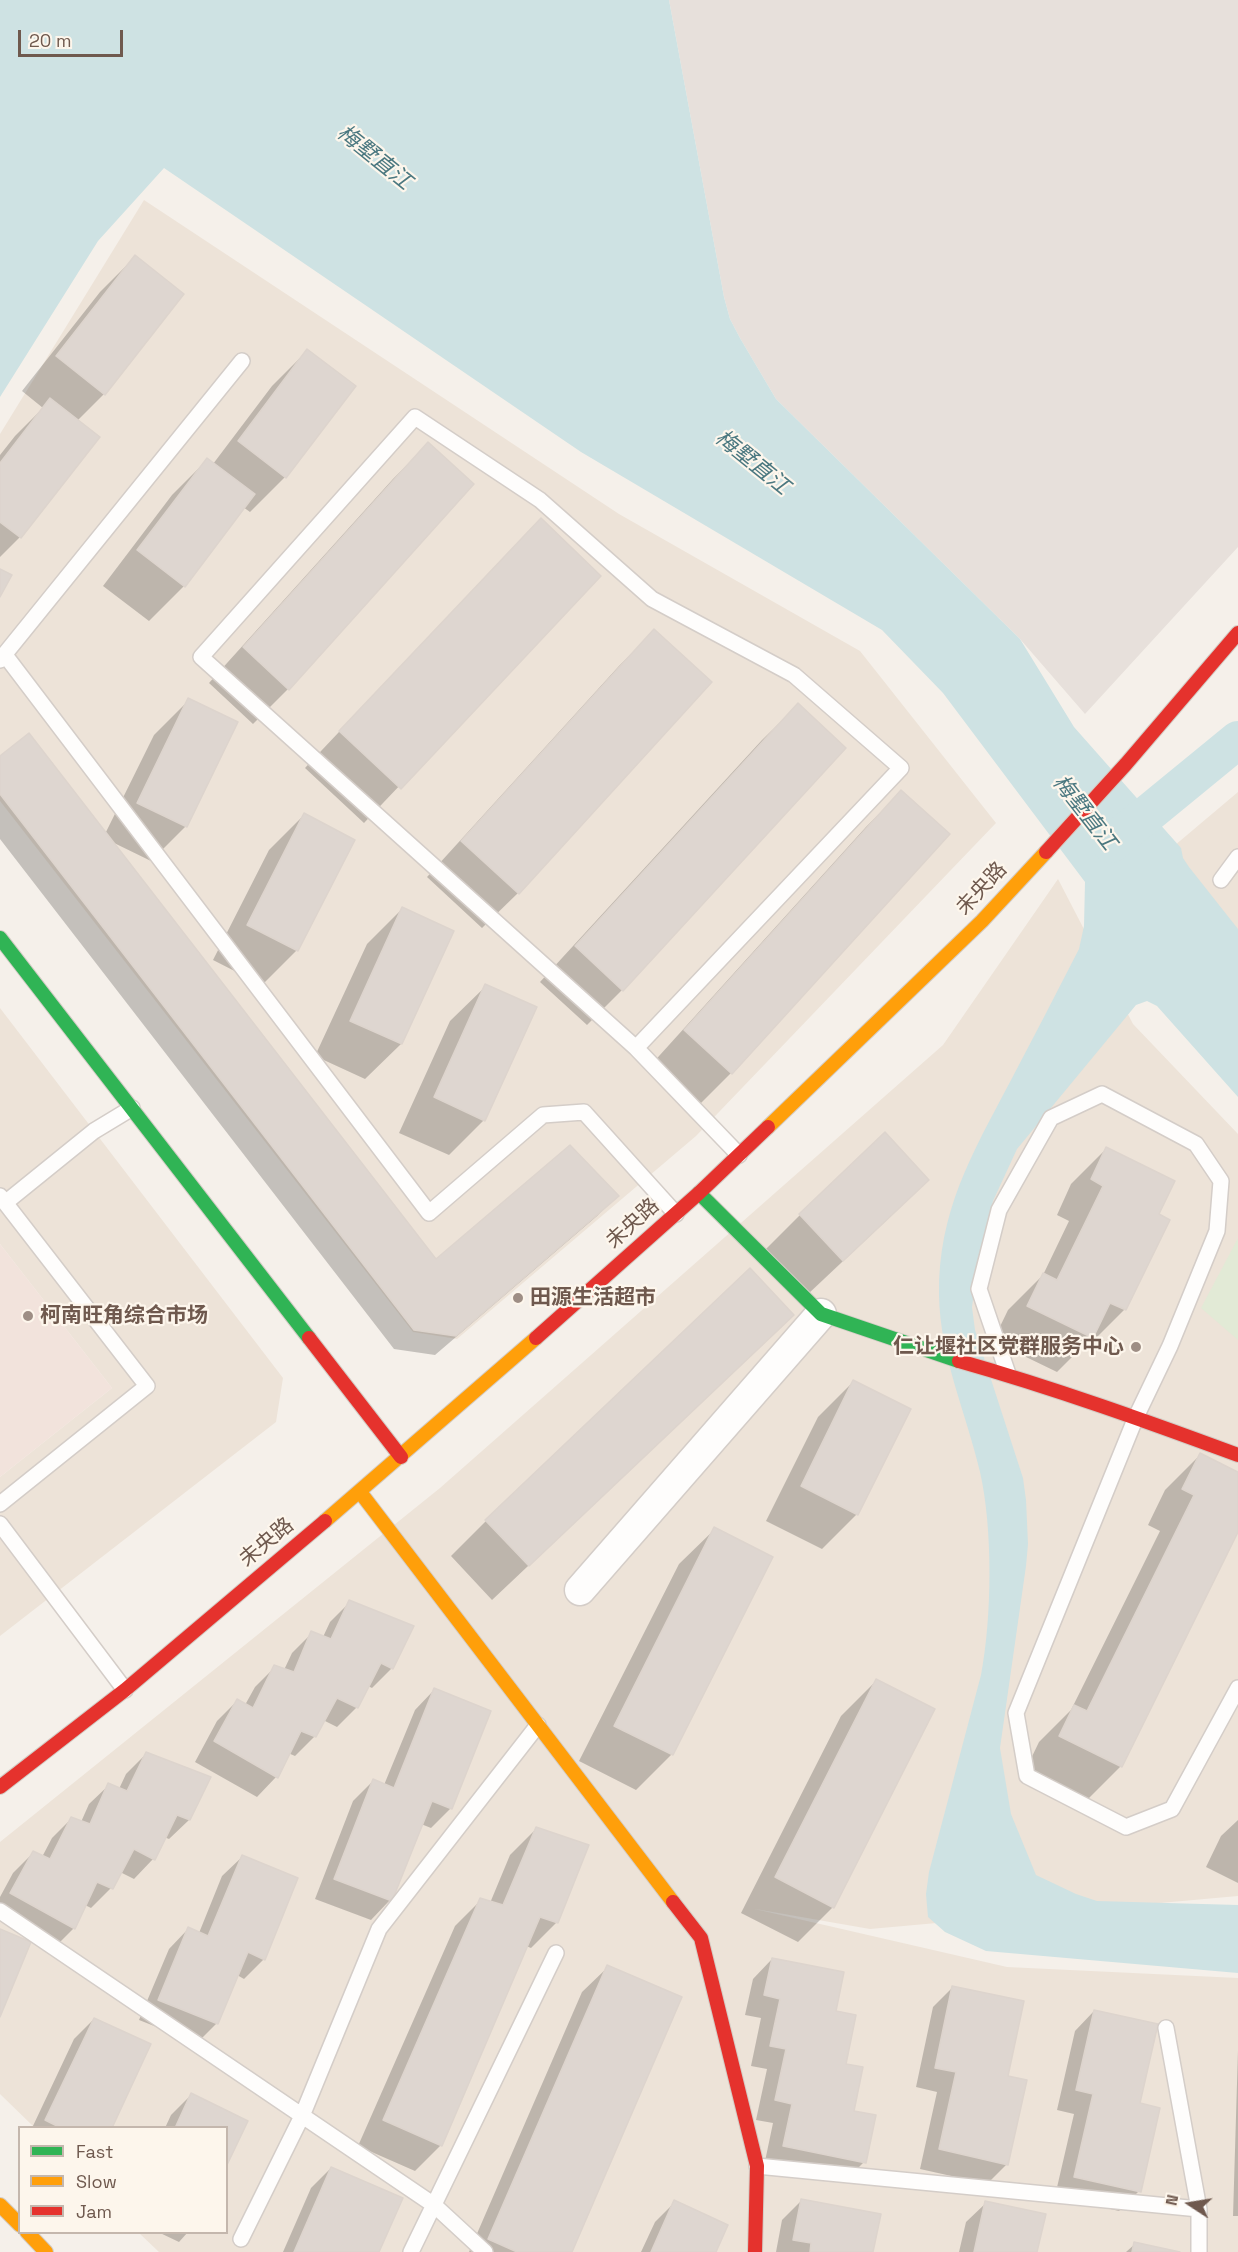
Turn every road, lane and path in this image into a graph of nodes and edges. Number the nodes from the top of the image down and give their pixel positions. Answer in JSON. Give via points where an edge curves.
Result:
{"nodes":[{"id":1,"x":242,"y":361,"type":"dead end"},
{"id":2,"x":1238,"y":633,"type":"edge"},
{"id":3,"x":2,"y":657,"type":"edge"},
{"id":4,"x":1238,"y":857,"type":"edge"},
{"id":5,"x":1221,"y":880,"type":"dead end"},
{"id":6,"x":0,"y":938,"type":"edge"},
{"id":7,"x":636,"y":1048,"type":"junction"},
{"id":8,"x":132,"y":1108,"type":"junction"},
{"id":9,"x":739,"y":1155,"type":"junction"},
{"id":10,"x":699,"y":1193,"type":"junction"},
{"id":11,"x":3,"y":1199,"type":"edge"},
{"id":12,"x":676,"y":1214,"type":"junction"},
{"id":13,"x":821,"y":1314,"type":"junction"},
{"id":14,"x":1000,"y":1373,"type":"junction"},
{"id":15,"x":1136,"y":1418,"type":"junction"},
{"id":16,"x":1238,"y":1455,"type":"edge"},
{"id":17,"x":401,"y":1457,"type":"junction"},
{"id":18,"x":360,"y":1492,"type":"junction"},
{"id":19,"x":0,"y":1504,"type":"edge"},
{"id":20,"x":0,"y":1524,"type":"edge"},
{"id":21,"x":580,"y":1590,"type":"dead end"},
{"id":22,"x":1238,"y":1689,"type":"edge"},
{"id":23,"x":125,"y":1690,"type":"junction"},
{"id":24,"x":538,"y":1725,"type":"junction"},
{"id":25,"x":0,"y":1787,"type":"edge"},
{"id":26,"x":0,"y":1911,"type":"edge"},
{"id":27,"x":556,"y":1953,"type":"dead end"},
{"id":28,"x":1167,"y":2028,"type":"dead end"},
{"id":29,"x":302,"y":2116,"type":"junction"},
{"id":30,"x":758,"y":2166,"type":"junction"},
{"id":31,"x":0,"y":2205,"type":"edge"},
{"id":32,"x":434,"y":2205,"type":"junction"},
{"id":33,"x":1199,"y":2210,"type":"junction"},
{"id":34,"x":18,"y":2223,"type":"edge"},
{"id":35,"x":29,"y":2234,"type":"edge"},
{"id":36,"x":241,"y":2239,"type":"dead end"},
{"id":37,"x":46,"y":2252,"type":"edge"},
{"id":38,"x":411,"y":2252,"type":"edge"},
{"id":39,"x":486,"y":2252,"type":"edge"},
{"id":40,"x":755,"y":2252,"type":"edge"},
{"id":41,"x":1199,"y":2252,"type":"edge"}],
"edges":[{"from":1,"to":3,"type":"lane"},
{"from":2,"to":9,"type":"street","name":"未央路","via":[[1126,764],[982,921]]},
{"from":3,"to":12,"type":"lane","via":[[429,1213],[543,1115],[584,1112]]},
{"from":4,"to":5,"type":"lane"},
{"from":6,"to":8,"type":"street"},
{"from":7,"to":7,"type":"lane","via":[[201,657],[415,417],[540,500],[652,599],[794,675],[901,768]]},
{"from":7,"to":9,"type":"lane"},
{"from":8,"to":11,"type":"lane","via":[[94,1131]]},
{"from":8,"to":17,"type":"street"},
{"from":9,"to":10,"type":"street","name":"未央路"},
{"from":10,"to":12,"type":"street","name":"未央路"},
{"from":10,"to":13,"type":"street"},
{"from":11,"to":19,"type":"lane","via":[[147,1386]]},
{"from":12,"to":17,"type":"street","name":"未央路"},
{"from":13,"to":14,"type":"street"},
{"from":13,"to":21,"type":"street"},
{"from":14,"to":15,"type":"street"},
{"from":14,"to":15,"type":"lane","via":[[979,1289],[999,1210],[1051,1118],[1102,1094],[1196,1144],[1221,1181],[1217,1231]]},
{"from":15,"to":16,"type":"street"},
{"from":15,"to":22,"type":"lane","via":[[1016,1713],[1027,1776],[1126,1827],[1172,1809]]},
{"from":17,"to":18,"type":"street","name":"未央路"},
{"from":18,"to":23,"type":"street","name":"未央路"},
{"from":18,"to":24,"type":"street"},
{"from":20,"to":23,"type":"lane"},
{"from":23,"to":25,"type":"street","name":"未央路"},
{"from":24,"to":29,"type":"lane","via":[[379,1929]]},
{"from":24,"to":30,"type":"street","via":[[701,1938]]},
{"from":26,"to":29,"type":"lane"},
{"from":27,"to":32,"type":"lane"},
{"from":28,"to":33,"type":"lane"},
{"from":29,"to":32,"type":"lane"},
{"from":29,"to":36,"type":"lane"},
{"from":30,"to":33,"type":"lane"},
{"from":30,"to":40,"type":"street"},
{"from":31,"to":34,"type":"street"},
{"from":32,"to":38,"type":"lane"},
{"from":32,"to":39,"type":"lane"},
{"from":33,"to":41,"type":"lane"},
{"from":35,"to":37,"type":"street"}]}
